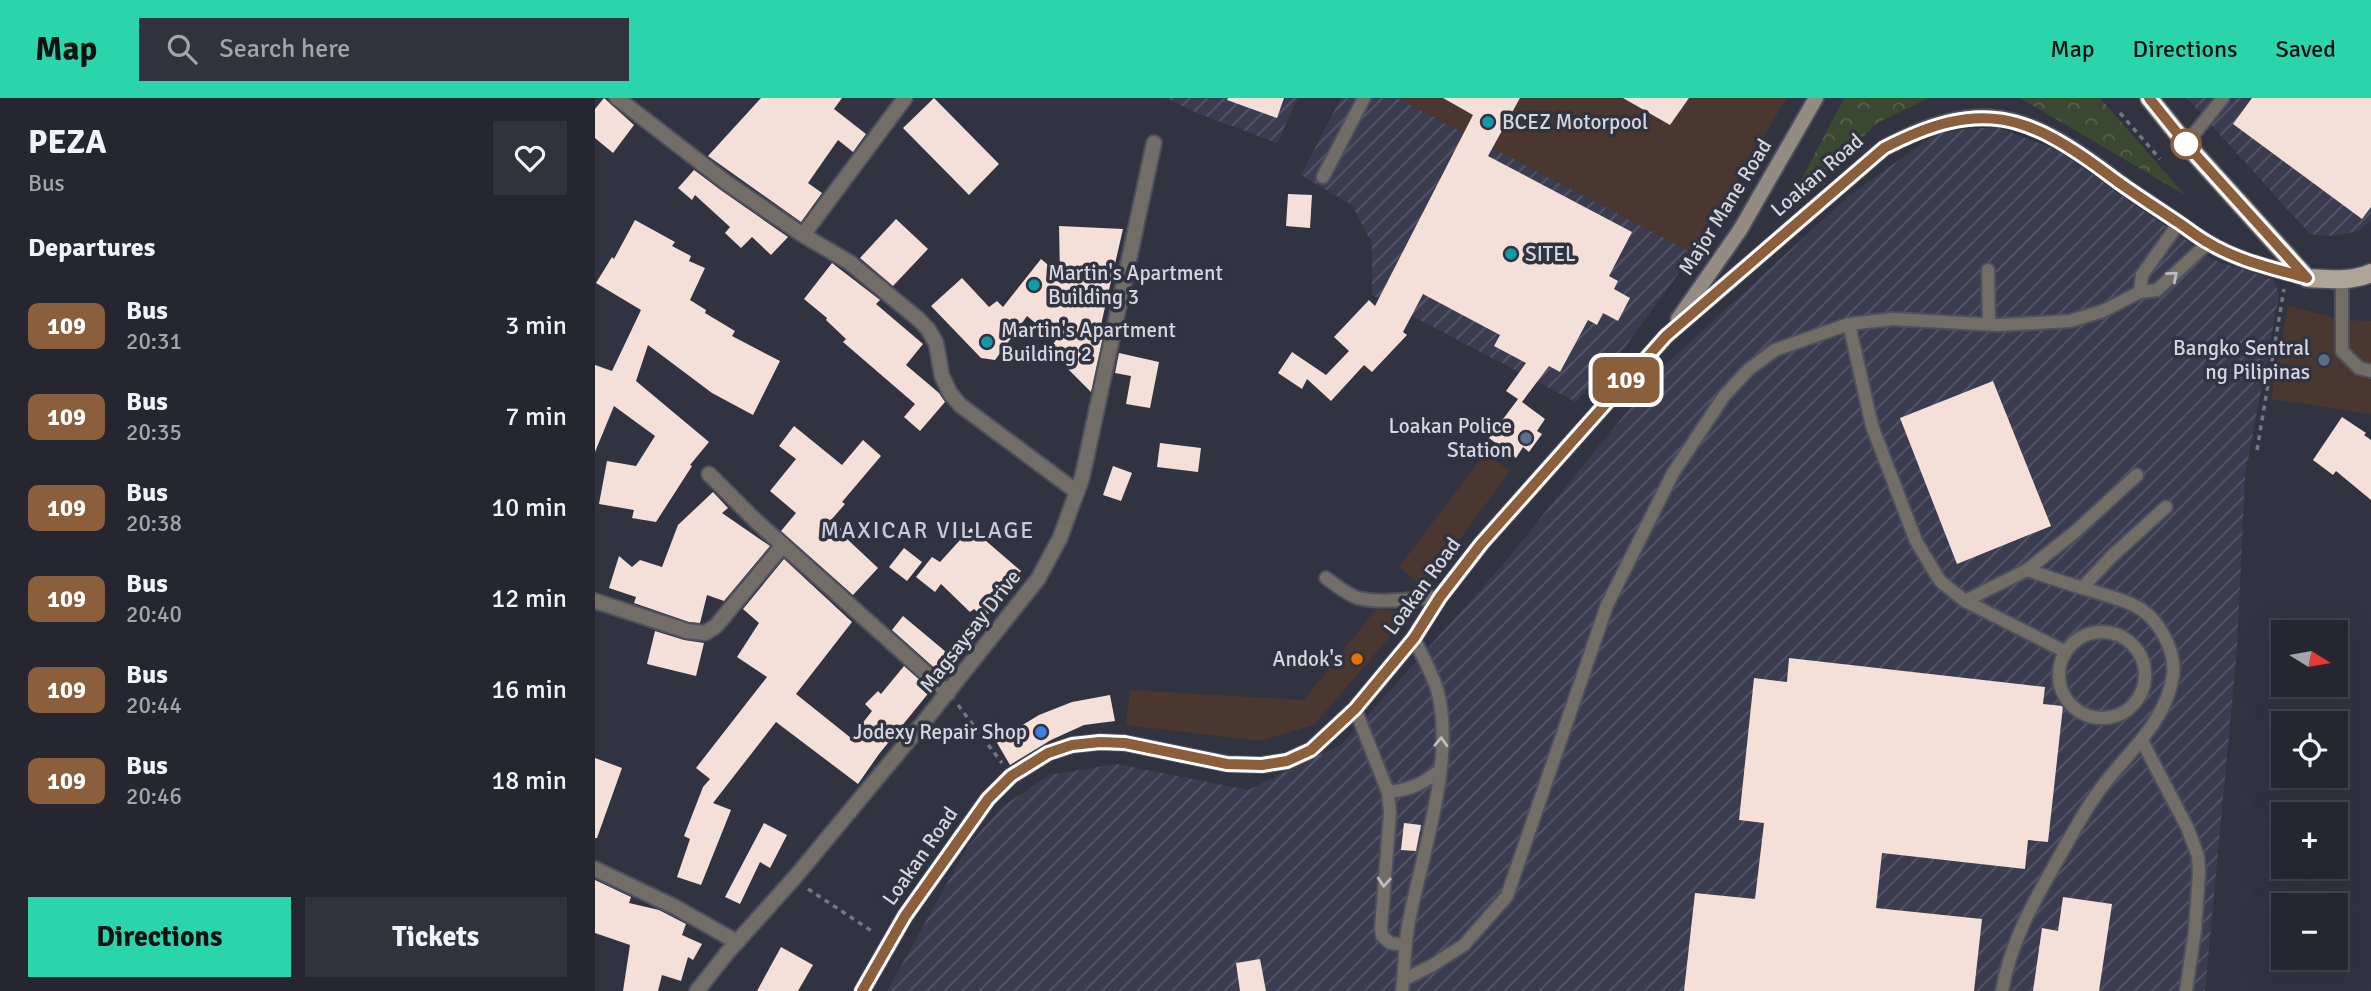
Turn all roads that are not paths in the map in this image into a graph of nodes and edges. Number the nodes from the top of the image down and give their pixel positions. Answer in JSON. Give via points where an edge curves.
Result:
{"nodes":[{"id":1,"x":617,"y":98,"type":"edge"},
{"id":2,"x":905,"y":98,"type":"edge"},
{"id":3,"x":1364,"y":98,"type":"edge"},
{"id":4,"x":1816,"y":98,"type":"edge"},
{"id":5,"x":2149,"y":98,"type":"edge"},
{"id":6,"x":2223,"y":98,"type":"edge"},
{"id":7,"x":1154,"y":143,"type":"dead end"},
{"id":8,"x":2186,"y":144,"type":"junction"},
{"id":9,"x":1323,"y":177,"type":"dead end"},
{"id":10,"x":2179,"y":223,"type":"junction"},
{"id":11,"x":803,"y":235,"type":"junction"},
{"id":12,"x":2208,"y":243,"type":"junction"},
{"id":13,"x":1988,"y":270,"type":"dead end"},
{"id":14,"x":2371,"y":273,"type":"edge"},
{"id":15,"x":2307,"y":278,"type":"junction"},
{"id":16,"x":2342,"y":280,"type":"junction"},
{"id":17,"x":2140,"y":292,"type":"junction"},
{"id":18,"x":1849,"y":324,"type":"junction"},
{"id":19,"x":1989,"y":324,"type":"junction"},
{"id":20,"x":1666,"y":336,"type":"junction"},
{"id":21,"x":2371,"y":371,"type":"edge"},
{"id":22,"x":709,"y":474,"type":"dead end"},
{"id":23,"x":2137,"y":475,"type":"dead end"},
{"id":24,"x":1077,"y":492,"type":"junction"},
{"id":25,"x":2166,"y":507,"type":"dead end"},
{"id":26,"x":783,"y":545,"type":"junction"},
{"id":27,"x":2027,"y":569,"type":"junction"},
{"id":28,"x":1326,"y":578,"type":"dead end"},
{"id":29,"x":2082,"y":588,"type":"junction"},
{"id":30,"x":1440,"y":597,"type":"junction"},
{"id":31,"x":595,"y":601,"type":"edge"},
{"id":32,"x":1965,"y":601,"type":"junction"},
{"id":33,"x":1414,"y":638,"type":"junction"},
{"id":34,"x":2064,"y":651,"type":"junction"},
{"id":35,"x":948,"y":693,"type":"junction"},
{"id":36,"x":1355,"y":709,"type":"junction"},
{"id":37,"x":2142,"y":741,"type":"junction"},
{"id":38,"x":1439,"y":771,"type":"junction"},
{"id":39,"x":1388,"y":792,"type":"junction"},
{"id":40,"x":595,"y":869,"type":"edge"},
{"id":41,"x":737,"y":942,"type":"junction"},
{"id":42,"x":1405,"y":945,"type":"junction"},
{"id":43,"x":1403,"y":986,"type":"edge"},
{"id":44,"x":697,"y":991,"type":"edge"},
{"id":45,"x":862,"y":991,"type":"edge"},
{"id":46,"x":2002,"y":991,"type":"edge"},
{"id":47,"x":2186,"y":991,"type":"edge"}],
"edges":[{"from":1,"to":11,"type":"street"},
{"from":2,"to":11,"type":"street"},
{"from":3,"to":9,"type":"lane"},
{"from":4,"to":20,"type":"main road","name":"Major Mane Road","via":[[1740,230]]},
{"from":5,"to":8,"type":"main road"},
{"from":6,"to":8,"type":"lane"},
{"from":7,"to":24,"type":"street","name":"Magsaysay Drive"},
{"from":8,"to":15,"type":"main road"},
{"from":10,"to":12,"type":"main road","name":"Loakan Road"},
{"from":10,"to":17,"type":"lane","via":[[2142,275]]},
{"from":10,"to":20,"type":"main road","name":"Loakan Road","via":[[2066,142],[2031,124],[2001,115],[1950,117],[1911,131],[1884,148]]},
{"from":11,"to":24,"type":"street","via":[[849,262],[917,318],[936,343],[942,376],[960,405]]},
{"from":12,"to":15,"type":"main road","name":"Loakan Road","via":[[2253,264]]},
{"from":17,"to":12,"type":"lane","one_way":true,"via":[[2157,290]]},
{"from":13,"to":19,"type":"lane"},
{"from":14,"to":16,"type":"main road","name":"Loakan Road"},
{"from":15,"to":16,"type":"main road","name":"Loakan Road"},
{"from":16,"to":21,"type":"lane","via":[[2342,351],[2359,368]]},
{"from":17,"to":19,"type":"lane","via":[[2070,321]]},
{"from":18,"to":19,"type":"lane","via":[[1893,319]]},
{"from":18,"to":32,"type":"lane","via":[[1872,426],[1916,541],[1940,581]]},
{"from":18,"to":43,"type":"lane","via":[[1775,349],[1724,397],[1674,473],[1607,605],[1507,896],[1464,945]]},
{"from":20,"to":30,"type":"main road","name":"Loakan Road","via":[[1481,544]]},
{"from":22,"to":26,"type":"street"},
{"from":23,"to":27,"type":"lane"},
{"from":24,"to":35,"type":"street","name":"Magsaysay Drive","via":[[1038,579]]},
{"from":25,"to":29,"type":"lane"},
{"from":26,"to":31,"type":"street","via":[[716,626],[705,633]]},
{"from":26,"to":35,"type":"street"},
{"from":27,"to":29,"type":"lane"},
{"from":27,"to":32,"type":"lane"},
{"from":28,"to":30,"type":"lane","via":[[1358,598]]},
{"from":29,"to":37,"type":"lane","via":[[2144,611],[2169,647],[2173,673],[2168,693]]},
{"from":30,"to":33,"type":"main road","name":"Loakan Road"},
{"from":32,"to":34,"type":"lane"},
{"from":33,"to":36,"type":"main road","name":"Loakan Road"},
{"from":38,"to":33,"type":"lane","one_way":true,"via":[[1441,712]]},
{"from":34,"to":34,"type":"lane","via":[[2081,635],[2104,630],[2122,636],[2141,654],[2146,677],[2140,699],[2123,714],[2100,720],[2078,713],[2062,696],[2058,673]]},
{"from":35,"to":41,"type":"street","name":"Magsaysay Drive"},
{"from":36,"to":39,"type":"lane"},
{"from":36,"to":45,"type":"main road","name":"Loakan Road","via":[[1311,750],[1262,765],[1227,764],[1125,743],[1072,745],[1048,753],[1011,776],[988,799],[905,916]]},
{"from":37,"to":46,"type":"lane","via":[[2095,795],[2040,891],[2020,930]]},
{"from":37,"to":47,"type":"lane","via":[[2198,856],[2195,930]]},
{"from":38,"to":39,"type":"lane","via":[[1411,789]]},
{"from":38,"to":42,"type":"lane"},
{"from":39,"to":42,"type":"lane","one_way":true,"via":[[1381,928],[1384,940]]},
{"from":40,"to":41,"type":"street"},
{"from":41,"to":44,"type":"street","name":"Magsaysay Drive"},
{"from":42,"to":43,"type":"lane"}]}
